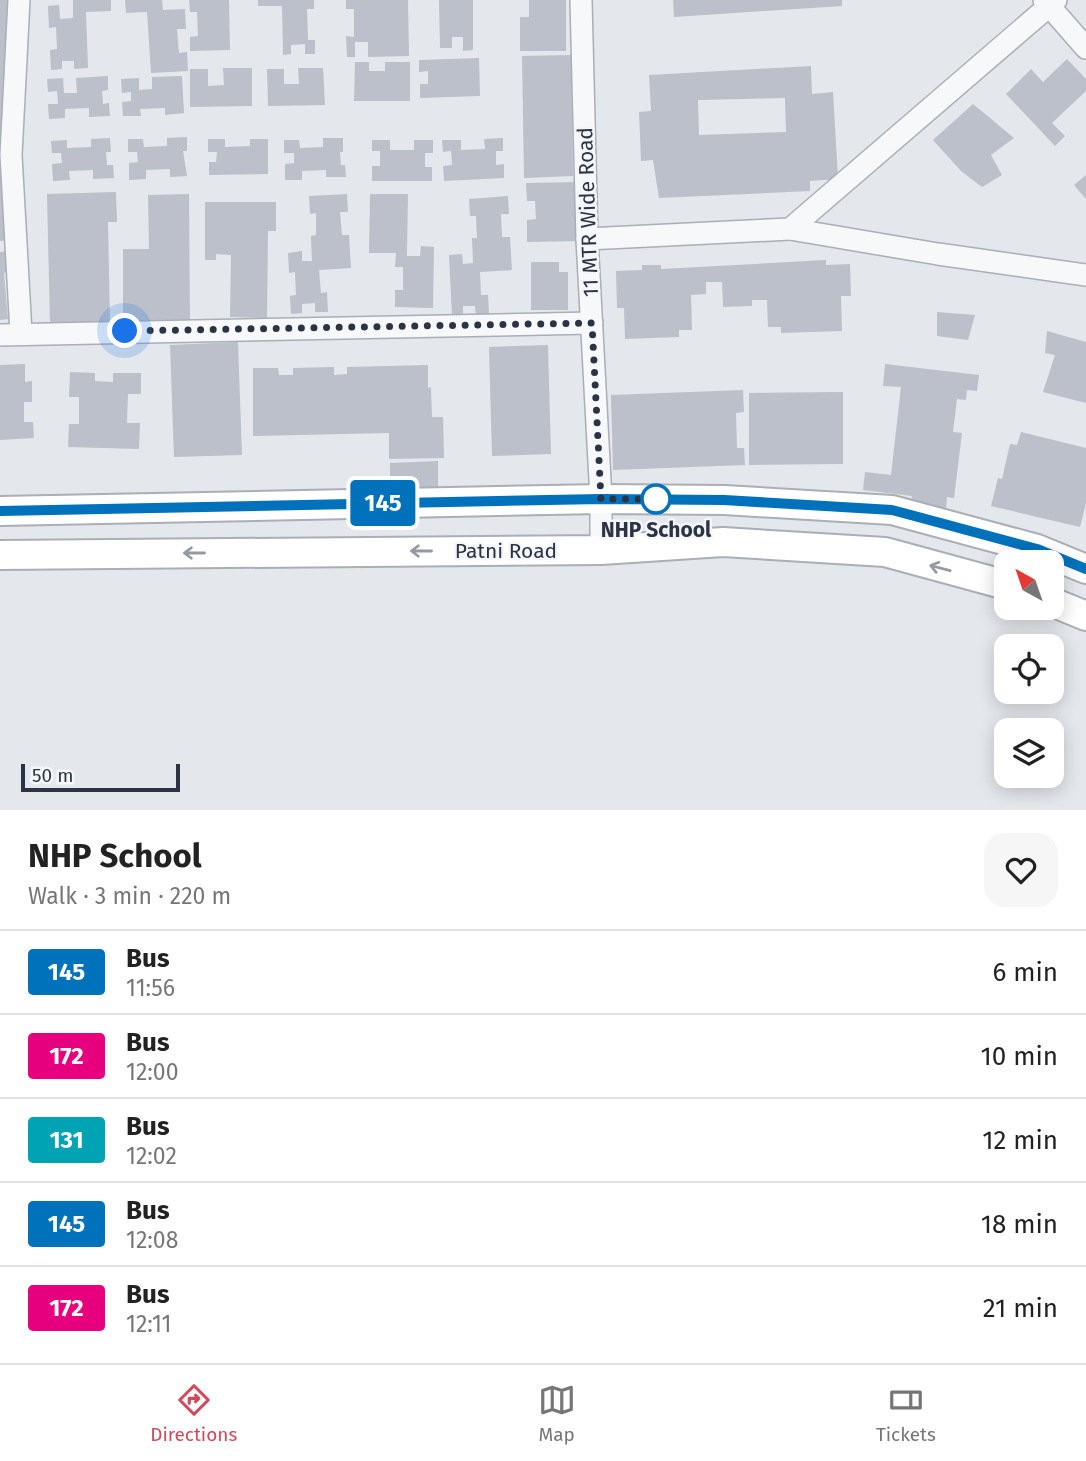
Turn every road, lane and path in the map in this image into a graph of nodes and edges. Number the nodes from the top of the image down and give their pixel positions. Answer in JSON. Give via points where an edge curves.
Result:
{"nodes":[{"id":1,"x":19,"y":0,"type":"edge"},
{"id":2,"x":581,"y":0,"type":"edge"},
{"id":3,"x":1050,"y":2,"type":"edge"},
{"id":4,"x":1086,"y":48,"type":"edge"},
{"id":5,"x":790,"y":229,"type":"junction"},
{"id":6,"x":587,"y":239,"type":"junction"},
{"id":7,"x":1086,"y":275,"type":"edge"},
{"id":8,"x":592,"y":323,"type":"junction"},
{"id":9,"x":11,"y":334,"type":"edge"},
{"id":10,"x":601,"y":499,"type":"junction"},
{"id":11,"x":0,"y":511,"type":"edge"},
{"id":12,"x":601,"y":550,"type":"junction"},
{"id":13,"x":0,"y":555,"type":"edge"},
{"id":14,"x":1086,"y":569,"type":"edge"},
{"id":15,"x":994,"y":582,"type":"edge"},
{"id":16,"x":1064,"y":607,"type":"edge"},
{"id":17,"x":1086,"y":616,"type":"edge"}],
"edges":[{"from":1,"to":9,"type":"street","via":[[11,155]]},
{"from":2,"to":6,"type":"street","name":"11 MTR Wide Road"},
{"from":3,"to":4,"type":"street"},
{"from":3,"to":5,"type":"street"},
{"from":5,"to":6,"type":"street"},
{"from":5,"to":7,"type":"street"},
{"from":6,"to":8,"type":"street","name":"11 MTR Wide Road"},
{"from":8,"to":9,"type":"street"},
{"from":8,"to":10,"type":"street","name":"11 MTR Wide Road"},
{"from":10,"to":11,"type":"main road"},
{"from":10,"to":12,"type":"street","name":"11 MTR Wide Road"},
{"from":10,"to":14,"type":"main road","via":[[724,500],[892,510],[1037,549]]},
{"from":12,"to":13,"type":"main road","name":"Patni Road","one_way":true},
{"from":15,"to":12,"type":"main road","name":"Patni Road","one_way":true,"via":[[885,552],[723,542]]},
{"from":16,"to":17,"type":"main road"}]}
